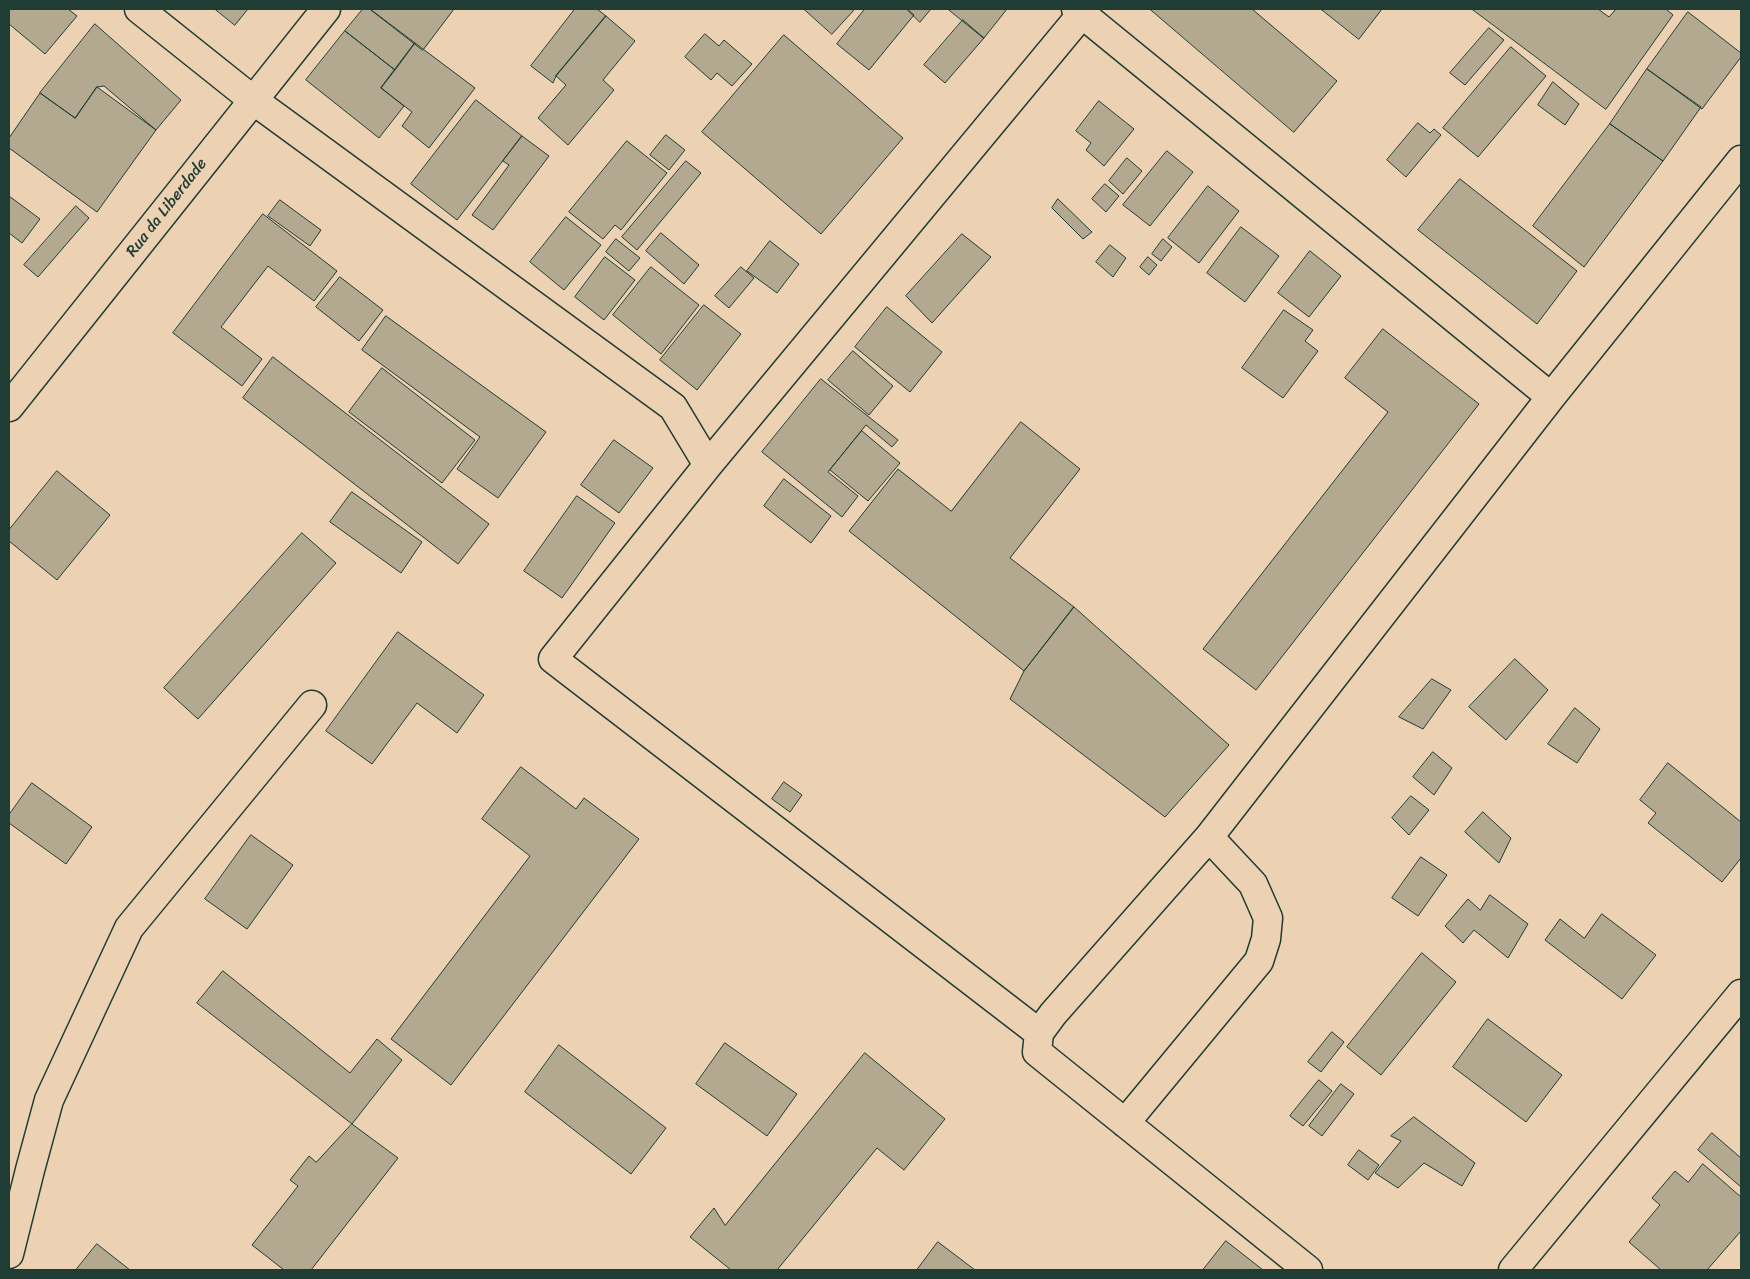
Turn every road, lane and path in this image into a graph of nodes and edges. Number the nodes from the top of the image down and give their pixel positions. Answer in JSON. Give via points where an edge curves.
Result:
{"nodes":[{"id":1,"x":139,"y":9,"type":"edge"},
{"id":2,"x":326,"y":9,"type":"edge"},
{"id":3,"x":1081,"y":10,"type":"edge"},
{"id":4,"x":253,"y":100,"type":"junction"},
{"id":5,"x":1741,"y":160,"type":"edge"},
{"id":6,"x":1551,"y":397,"type":"junction"},
{"id":7,"x":9,"y":407,"type":"edge"},
{"id":8,"x":708,"y":465,"type":"junction"},
{"id":9,"x":312,"y":705,"type":"dead end"},
{"id":10,"x":1209,"y":837,"type":"junction"},
{"id":11,"x":1741,"y":994,"type":"edge"},
{"id":12,"x":1039,"y":1033,"type":"junction"},
{"id":13,"x":1125,"y":1123,"type":"junction"},
{"id":14,"x":9,"y":1254,"type":"edge"},
{"id":15,"x":1308,"y":1270,"type":"edge"},
{"id":16,"x":1513,"y":1270,"type":"edge"}],
"edges":[{"from":1,"to":4,"type":"street"},
{"from":2,"to":4,"type":"street","name":"Rua da Liberdade"},
{"from":3,"to":6,"type":"street"},
{"from":3,"to":8,"type":"street"},
{"from":4,"to":7,"type":"street","name":"Rua da Liberdade"},
{"from":4,"to":8,"type":"street","via":[[673,407]]},
{"from":5,"to":6,"type":"street"},
{"from":6,"to":10,"type":"street"},
{"from":8,"to":12,"type":"street","via":[[553,659]]},
{"from":9,"to":14,"type":"street","via":[[129,928],[49,1100]]},
{"from":10,"to":12,"type":"street"},
{"from":10,"to":13,"type":"street","via":[[1253,884],[1268,918],[1266,940],[1258,961]]},
{"from":11,"to":16,"type":"street"},
{"from":12,"to":13,"type":"street","via":[[1037,1052]]},
{"from":13,"to":15,"type":"street"}]}
